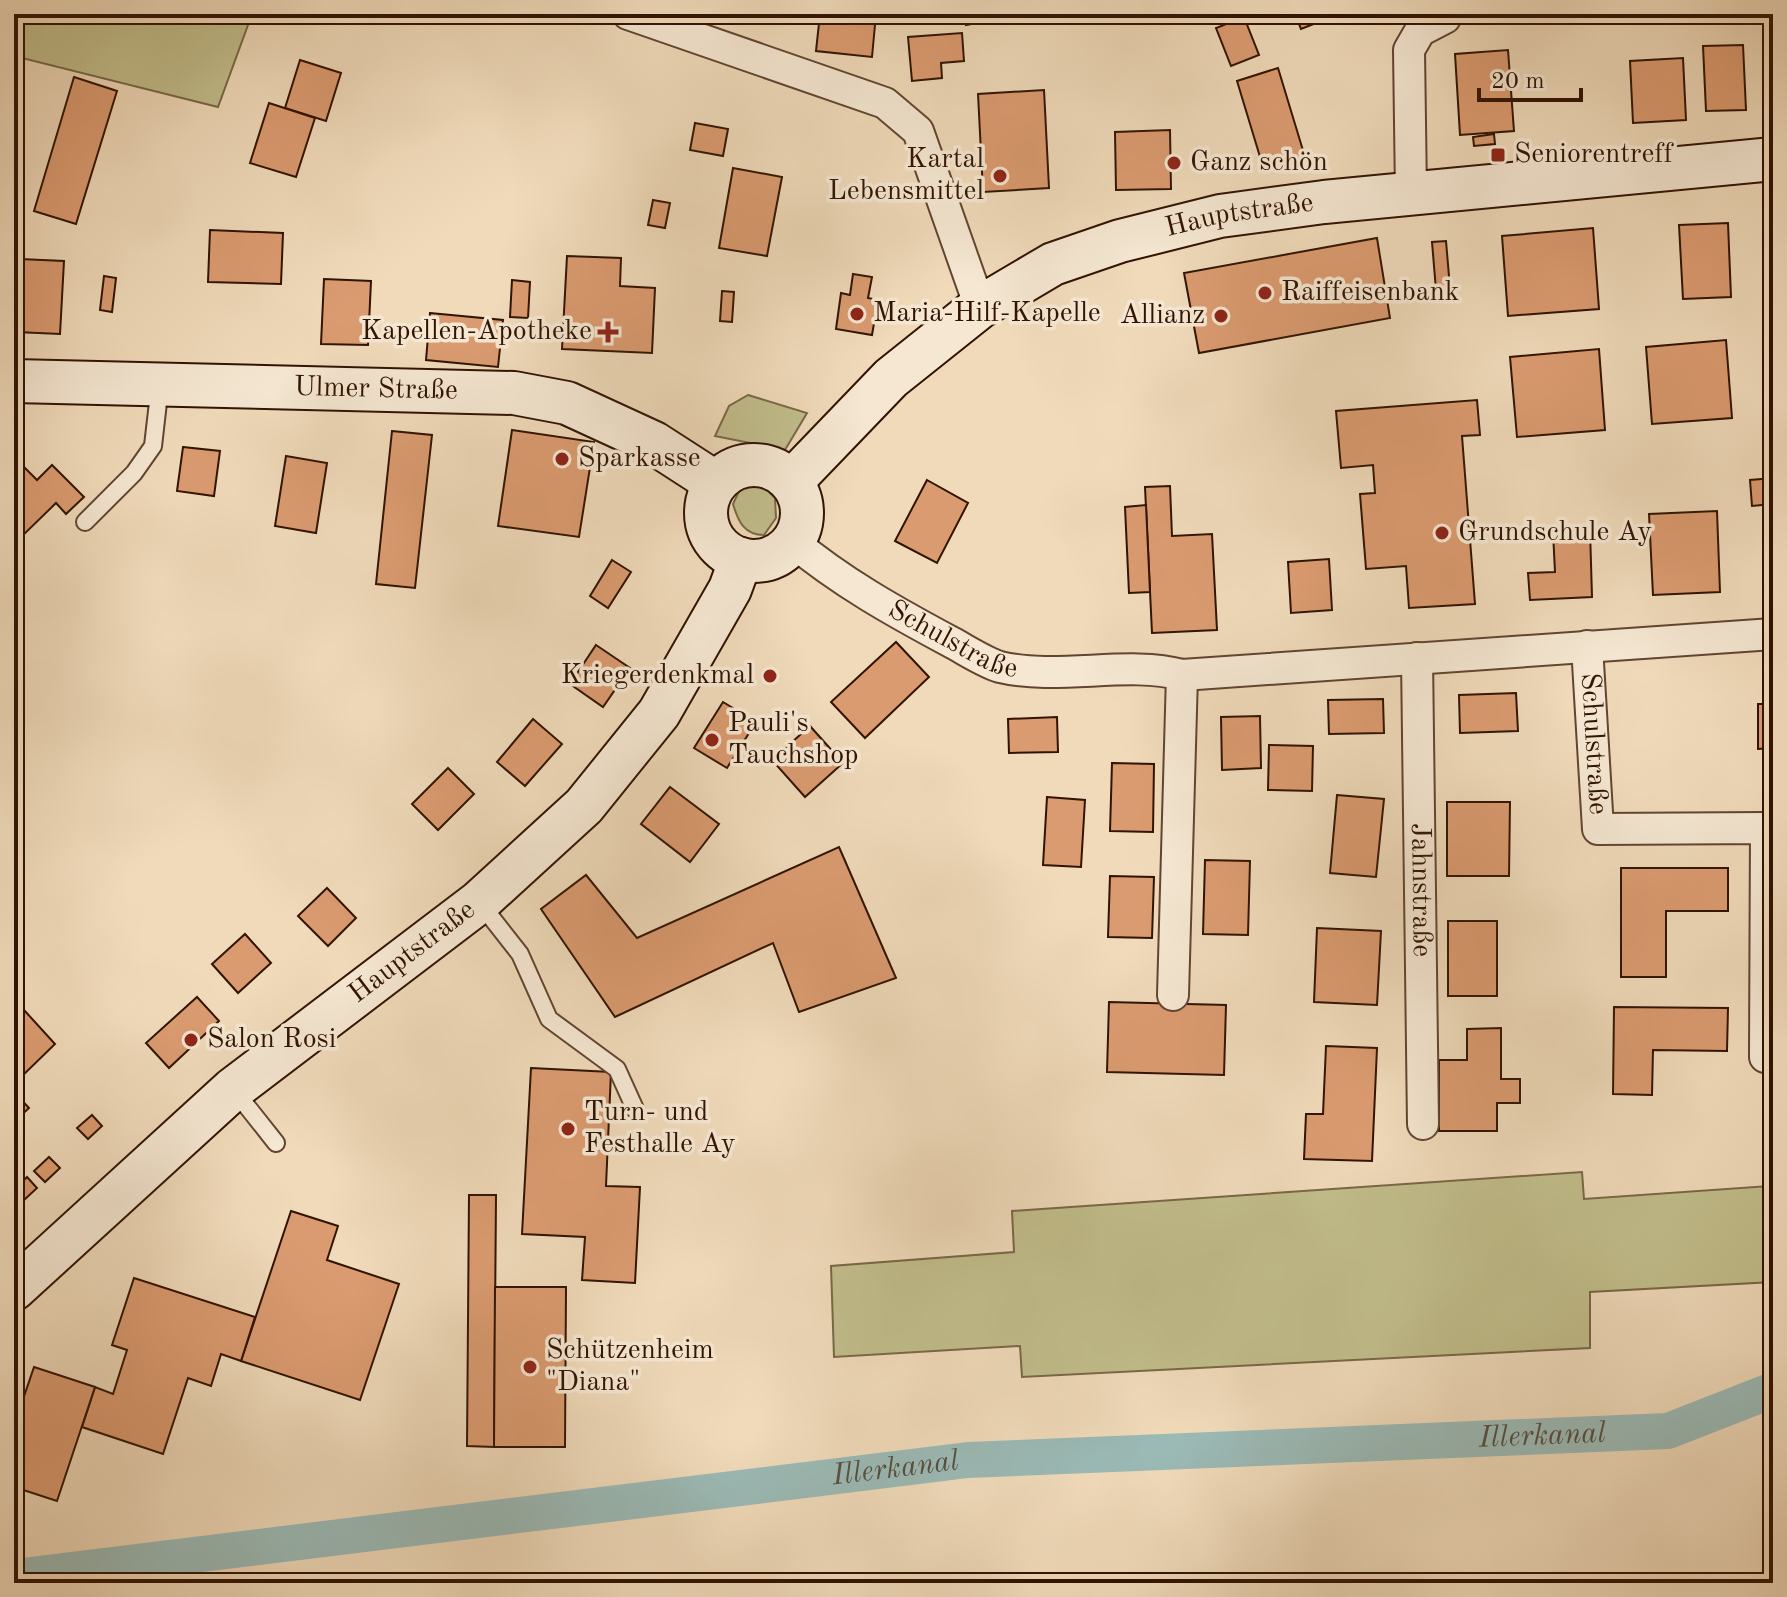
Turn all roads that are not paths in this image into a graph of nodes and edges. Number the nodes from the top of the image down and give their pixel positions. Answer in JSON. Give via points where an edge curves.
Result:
{"nodes":[{"id":1,"x":628,"y":14,"type":"edge"},
{"id":2,"x":1445,"y":18,"type":"dead end"},
{"id":3,"x":1773,"y":159,"type":"edge"},
{"id":4,"x":1411,"y":194,"type":"junction"},
{"id":5,"x":980,"y":307,"type":"junction"},
{"id":6,"x":14,"y":381,"type":"edge"},
{"id":7,"x":160,"y":383,"type":"junction"},
{"id":8,"x":791,"y":482,"type":"junction"},
{"id":9,"x":716,"y":483,"type":"junction"},
{"id":10,"x":85,"y":522,"type":"dead end"},
{"id":11,"x":792,"y":541,"type":"junction"},
{"id":12,"x":741,"y":559,"type":"junction"},
{"id":13,"x":1773,"y":634,"type":"edge"},
{"id":14,"x":1587,"y":646,"type":"junction"},
{"id":15,"x":1417,"y":658,"type":"junction"},
{"id":16,"x":1182,"y":675,"type":"junction"},
{"id":17,"x":479,"y":902,"type":"junction"},
{"id":18,"x":1173,"y":995,"type":"dead end"},
{"id":19,"x":1765,"y":1057,"type":"dead end"},
{"id":20,"x":233,"y":1089,"type":"junction"},
{"id":21,"x":636,"y":1111,"type":"dead end"},
{"id":22,"x":1423,"y":1124,"type":"dead end"},
{"id":23,"x":276,"y":1143,"type":"dead end"},
{"id":24,"x":14,"y":1289,"type":"edge"}],
"edges":[{"from":1,"to":5,"type":"street","via":[[885,103],[918,131]]},
{"from":2,"to":4,"type":"street","via":[[1420,31],[1409,50]]},
{"from":3,"to":4,"type":"main road","name":"Hauptstraße"},
{"from":4,"to":5,"type":"main road","name":"Hauptstraße","via":[[1220,216],[1120,241],[1053,264]]},
{"from":5,"to":8,"type":"main road","name":"Hauptstraße","via":[[891,378]]},
{"from":6,"to":7,"type":"main road","name":"Ulmer Straße"},
{"from":7,"to":9,"type":"main road","name":"Ulmer Straße","via":[[514,393],[567,403],[654,443]]},
{"from":7,"to":10,"type":"lane","via":[[153,446]]},
{"from":8,"to":9,"type":"main road","via":[[761,465],[734,469]]},
{"from":8,"to":11,"type":"main road","via":[[802,511]]},
{"from":9,"to":12,"type":"main road","via":[[706,508],[710,532],[724,550]]},
{"from":11,"to":12,"type":"main road","via":[[767,559]]},
{"from":11,"to":16,"type":"street","name":"Schulstraße","via":[[890,609],[999,666],[1080,674],[1164,670]]},
{"from":12,"to":17,"type":"main road","name":"Hauptstraße","via":[[730,589],[646,732],[584,806]]},
{"from":13,"to":14,"type":"street","name":"Schulstraße"},
{"from":14,"to":15,"type":"street","name":"Schulstraße"},
{"from":14,"to":19,"type":"street","name":"Schulstraße","via":[[1598,829],[1766,828]]},
{"from":15,"to":16,"type":"street","name":"Schulstraße"},
{"from":15,"to":22,"type":"street","name":"Jahnstraße"},
{"from":16,"to":18,"type":"street"},
{"from":17,"to":20,"type":"main road","name":"Hauptstraße"},
{"from":17,"to":21,"type":"lane","via":[[520,954],[549,1019],[617,1069]]},
{"from":20,"to":23,"type":"lane"},
{"from":20,"to":24,"type":"main road","name":"Hauptstraße"}]}
